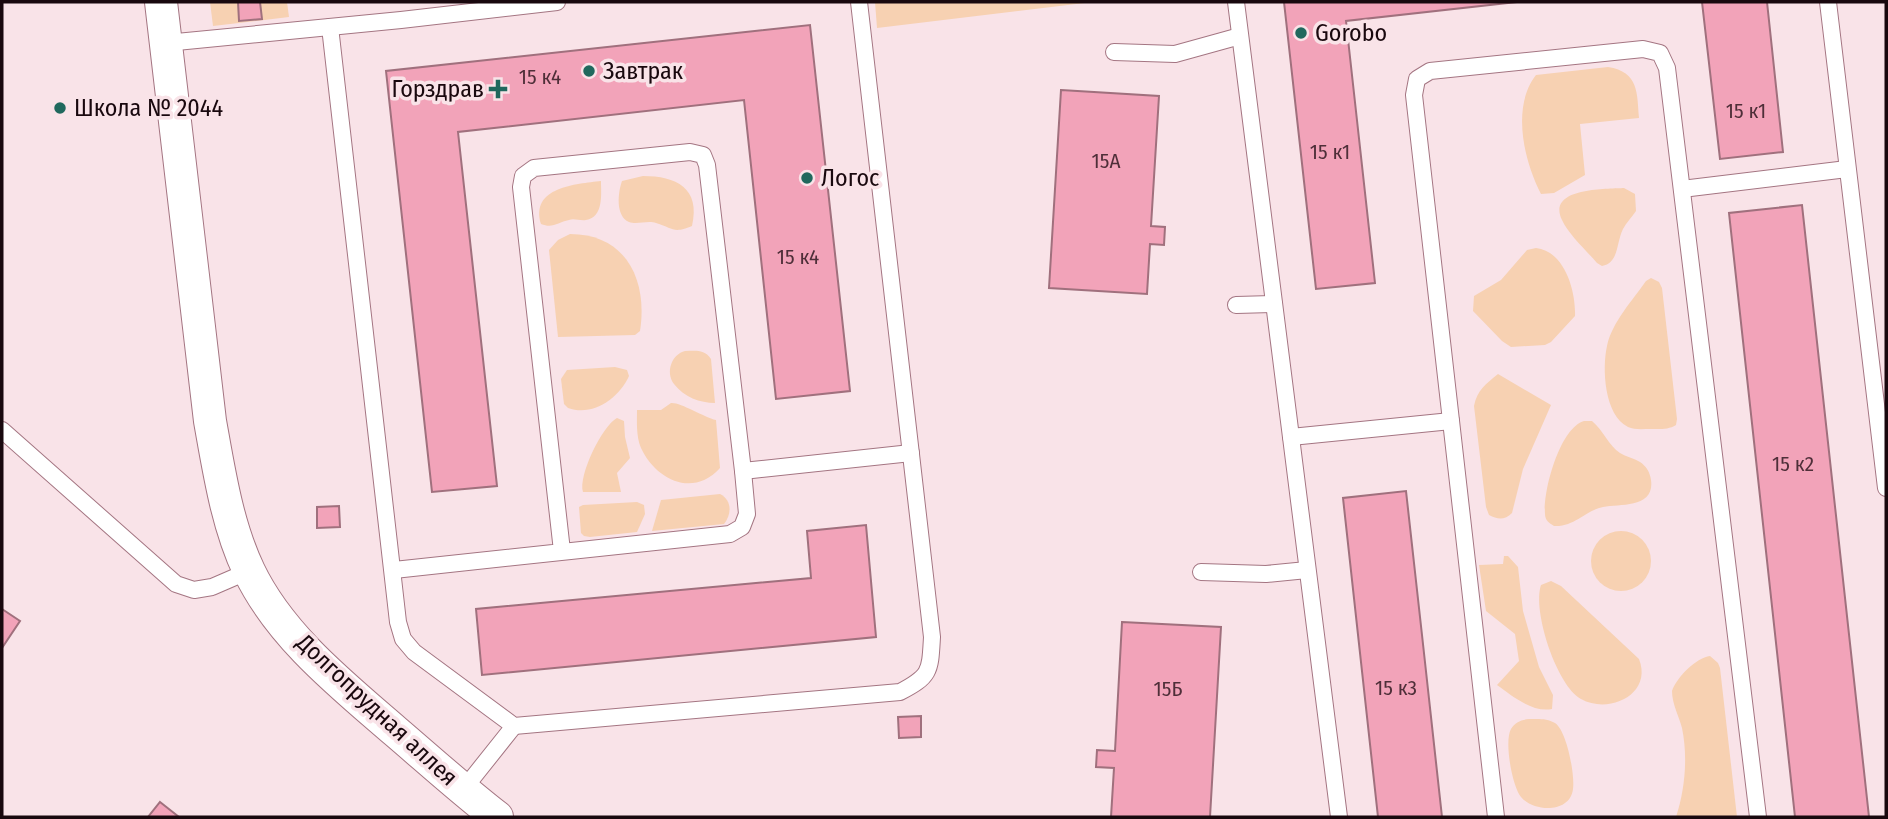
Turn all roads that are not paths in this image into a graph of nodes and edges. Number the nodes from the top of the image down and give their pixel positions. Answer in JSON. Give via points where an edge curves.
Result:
{"nodes":[{"id":1,"x":161,"y":2,"type":"edge"},
{"id":2,"x":557,"y":2,"type":"edge"},
{"id":3,"x":859,"y":2,"type":"edge"},
{"id":4,"x":1236,"y":2,"type":"edge"},
{"id":5,"x":1828,"y":2,"type":"edge"},
{"id":6,"x":330,"y":27,"type":"junction"},
{"id":7,"x":1240,"y":36,"type":"junction"},
{"id":8,"x":166,"y":43,"type":"junction"},
{"id":9,"x":1114,"y":52,"type":"dead end"},
{"id":10,"x":1847,"y":169,"type":"junction"},
{"id":11,"x":1682,"y":189,"type":"junction"},
{"id":12,"x":1274,"y":304,"type":"junction"},
{"id":13,"x":1236,"y":305,"type":"dead end"},
{"id":14,"x":1451,"y":421,"type":"junction"},
{"id":15,"x":2,"y":430,"type":"edge"},
{"id":16,"x":1291,"y":437,"type":"junction"},
{"id":17,"x":911,"y":453,"type":"junction"},
{"id":18,"x":743,"y":471,"type":"junction"},
{"id":19,"x":1886,"y":488,"type":"edge"},
{"id":20,"x":562,"y":551,"type":"junction"},
{"id":21,"x":249,"y":570,"type":"junction"},
{"id":22,"x":394,"y":570,"type":"junction"},
{"id":23,"x":1307,"y":570,"type":"junction"},
{"id":24,"x":1201,"y":572,"type":"dead end"},
{"id":25,"x":514,"y":726,"type":"junction"},
{"id":26,"x":463,"y":790,"type":"junction"},
{"id":27,"x":497,"y":817,"type":"edge"},
{"id":28,"x":1339,"y":817,"type":"edge"},
{"id":29,"x":1496,"y":817,"type":"edge"},
{"id":30,"x":1758,"y":817,"type":"edge"}],
"edges":[{"from":1,"to":8,"type":"street","name":"Долгопрудная аллея"},
{"from":2,"to":6,"type":"lane"},
{"from":3,"to":17,"type":"lane"},
{"from":4,"to":7,"type":"lane"},
{"from":5,"to":10,"type":"lane"},
{"from":6,"to":8,"type":"lane"},
{"from":6,"to":22,"type":"lane"},
{"from":7,"to":9,"type":"lane","via":[[1175,54]]},
{"from":7,"to":12,"type":"lane"},
{"from":8,"to":21,"type":"street","name":"Долгопрудная аллея","via":[[210,421],[219,474]]},
{"from":10,"to":11,"type":"lane"},
{"from":10,"to":19,"type":"lane"},
{"from":11,"to":14,"type":"lane","via":[[1667,68],[1660,53],[1643,49],[1579,55],[1430,71],[1417,79],[1414,94]]},
{"from":11,"to":30,"type":"lane"},
{"from":12,"to":13,"type":"lane"},
{"from":12,"to":16,"type":"lane"},
{"from":14,"to":16,"type":"lane"},
{"from":14,"to":29,"type":"lane"},
{"from":15,"to":21,"type":"lane","via":[[176,584],[194,590],[212,587]]},
{"from":16,"to":23,"type":"lane"},
{"from":17,"to":18,"type":"lane"},
{"from":17,"to":25,"type":"lane","via":[[932,637],[931,663],[921,681],[900,692]]},
{"from":18,"to":20,"type":"lane","via":[[747,514],[742,527],[730,534]]},
{"from":18,"to":20,"type":"lane","via":[[703,155],[690,152],[534,168],[523,176],[521,187]]},
{"from":20,"to":22,"type":"lane"},
{"from":21,"to":26,"type":"street","name":"Долгопрудная аллея","via":[[289,629],[336,680]]},
{"from":22,"to":25,"type":"lane","via":[[403,639]]},
{"from":23,"to":24,"type":"lane","via":[[1266,575]]},
{"from":23,"to":28,"type":"lane"},
{"from":25,"to":26,"type":"lane"},
{"from":26,"to":27,"type":"street","name":"Долгопрудная аллея"}]}
